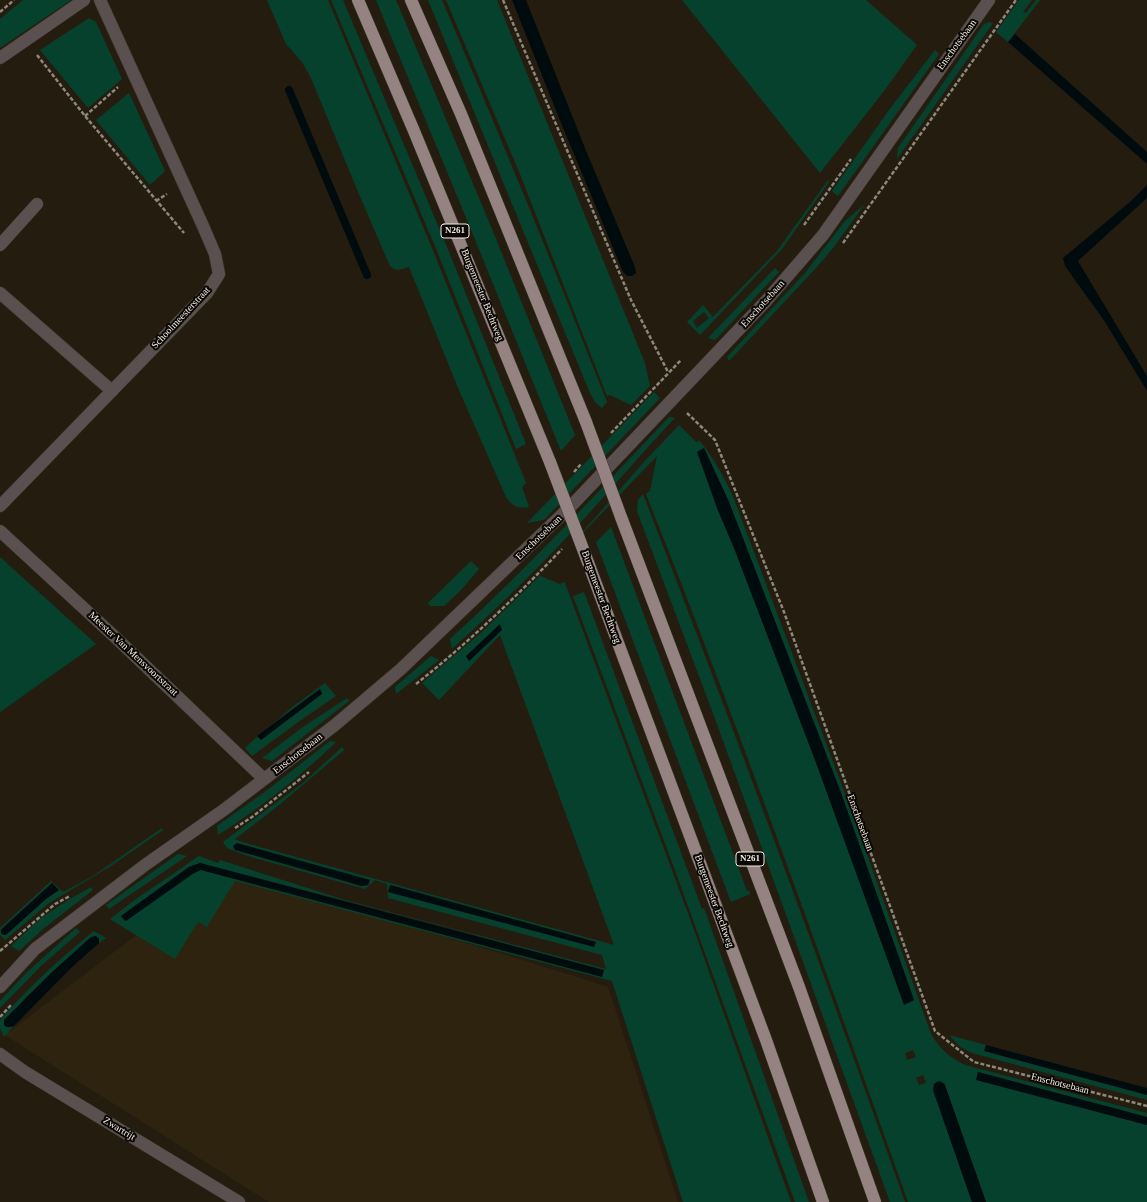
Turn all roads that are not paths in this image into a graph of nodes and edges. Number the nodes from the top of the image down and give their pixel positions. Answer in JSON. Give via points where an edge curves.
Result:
{"nodes":[{"id":1,"x":84,"y":0,"type":"edge"},
{"id":2,"x":100,"y":0,"type":"edge"},
{"id":3,"x":358,"y":0,"type":"edge"},
{"id":4,"x":411,"y":0,"type":"edge"},
{"id":5,"x":989,"y":0,"type":"edge"},
{"id":6,"x":0,"y":58,"type":"edge"},
{"id":7,"x":37,"y":204,"type":"dead end"},
{"id":8,"x":0,"y":245,"type":"edge"},
{"id":9,"x":0,"y":293,"type":"edge"},
{"id":10,"x":112,"y":391,"type":"junction"},
{"id":11,"x":0,"y":506,"type":"edge"},
{"id":12,"x":0,"y":531,"type":"edge"},
{"id":13,"x":264,"y":779,"type":"junction"},
{"id":14,"x":0,"y":987,"type":"edge"},
{"id":15,"x":0,"y":1054,"type":"edge"},
{"id":16,"x":239,"y":1202,"type":"edge"},
{"id":17,"x":823,"y":1202,"type":"edge"},
{"id":18,"x":876,"y":1202,"type":"edge"}],
"edges":[{"from":1,"to":6,"type":"street"},
{"from":2,"to":10,"type":"street","name":"Schoolmeesterstraat","via":[[215,254],[218,274],[207,293]]},
{"from":3,"to":17,"type":"main road","name":"Burgemeester Bechtweg","number":"N261","bridge":true,"via":[[550,462],[766,1040]]},
{"from":4,"to":18,"type":"main road","number":"N261","bridge":true,"via":[[461,114],[586,422],[799,987]]},
{"from":5,"to":13,"type":"street","name":"Enschotsebaan","via":[[823,235],[766,301],[573,504],[401,669],[335,725]]},
{"from":7,"to":8,"type":"street"},
{"from":9,"to":10,"type":"street"},
{"from":10,"to":11,"type":"street","name":"Schoolmeesterstraat"},
{"from":12,"to":13,"type":"street","name":"Meester Van Mensvoortstraat"},
{"from":13,"to":14,"type":"street","name":"Enschotsebaan","via":[[35,949]]},
{"from":15,"to":16,"type":"street","name":"Zwartrijt","via":[[25,1072]]}]}
